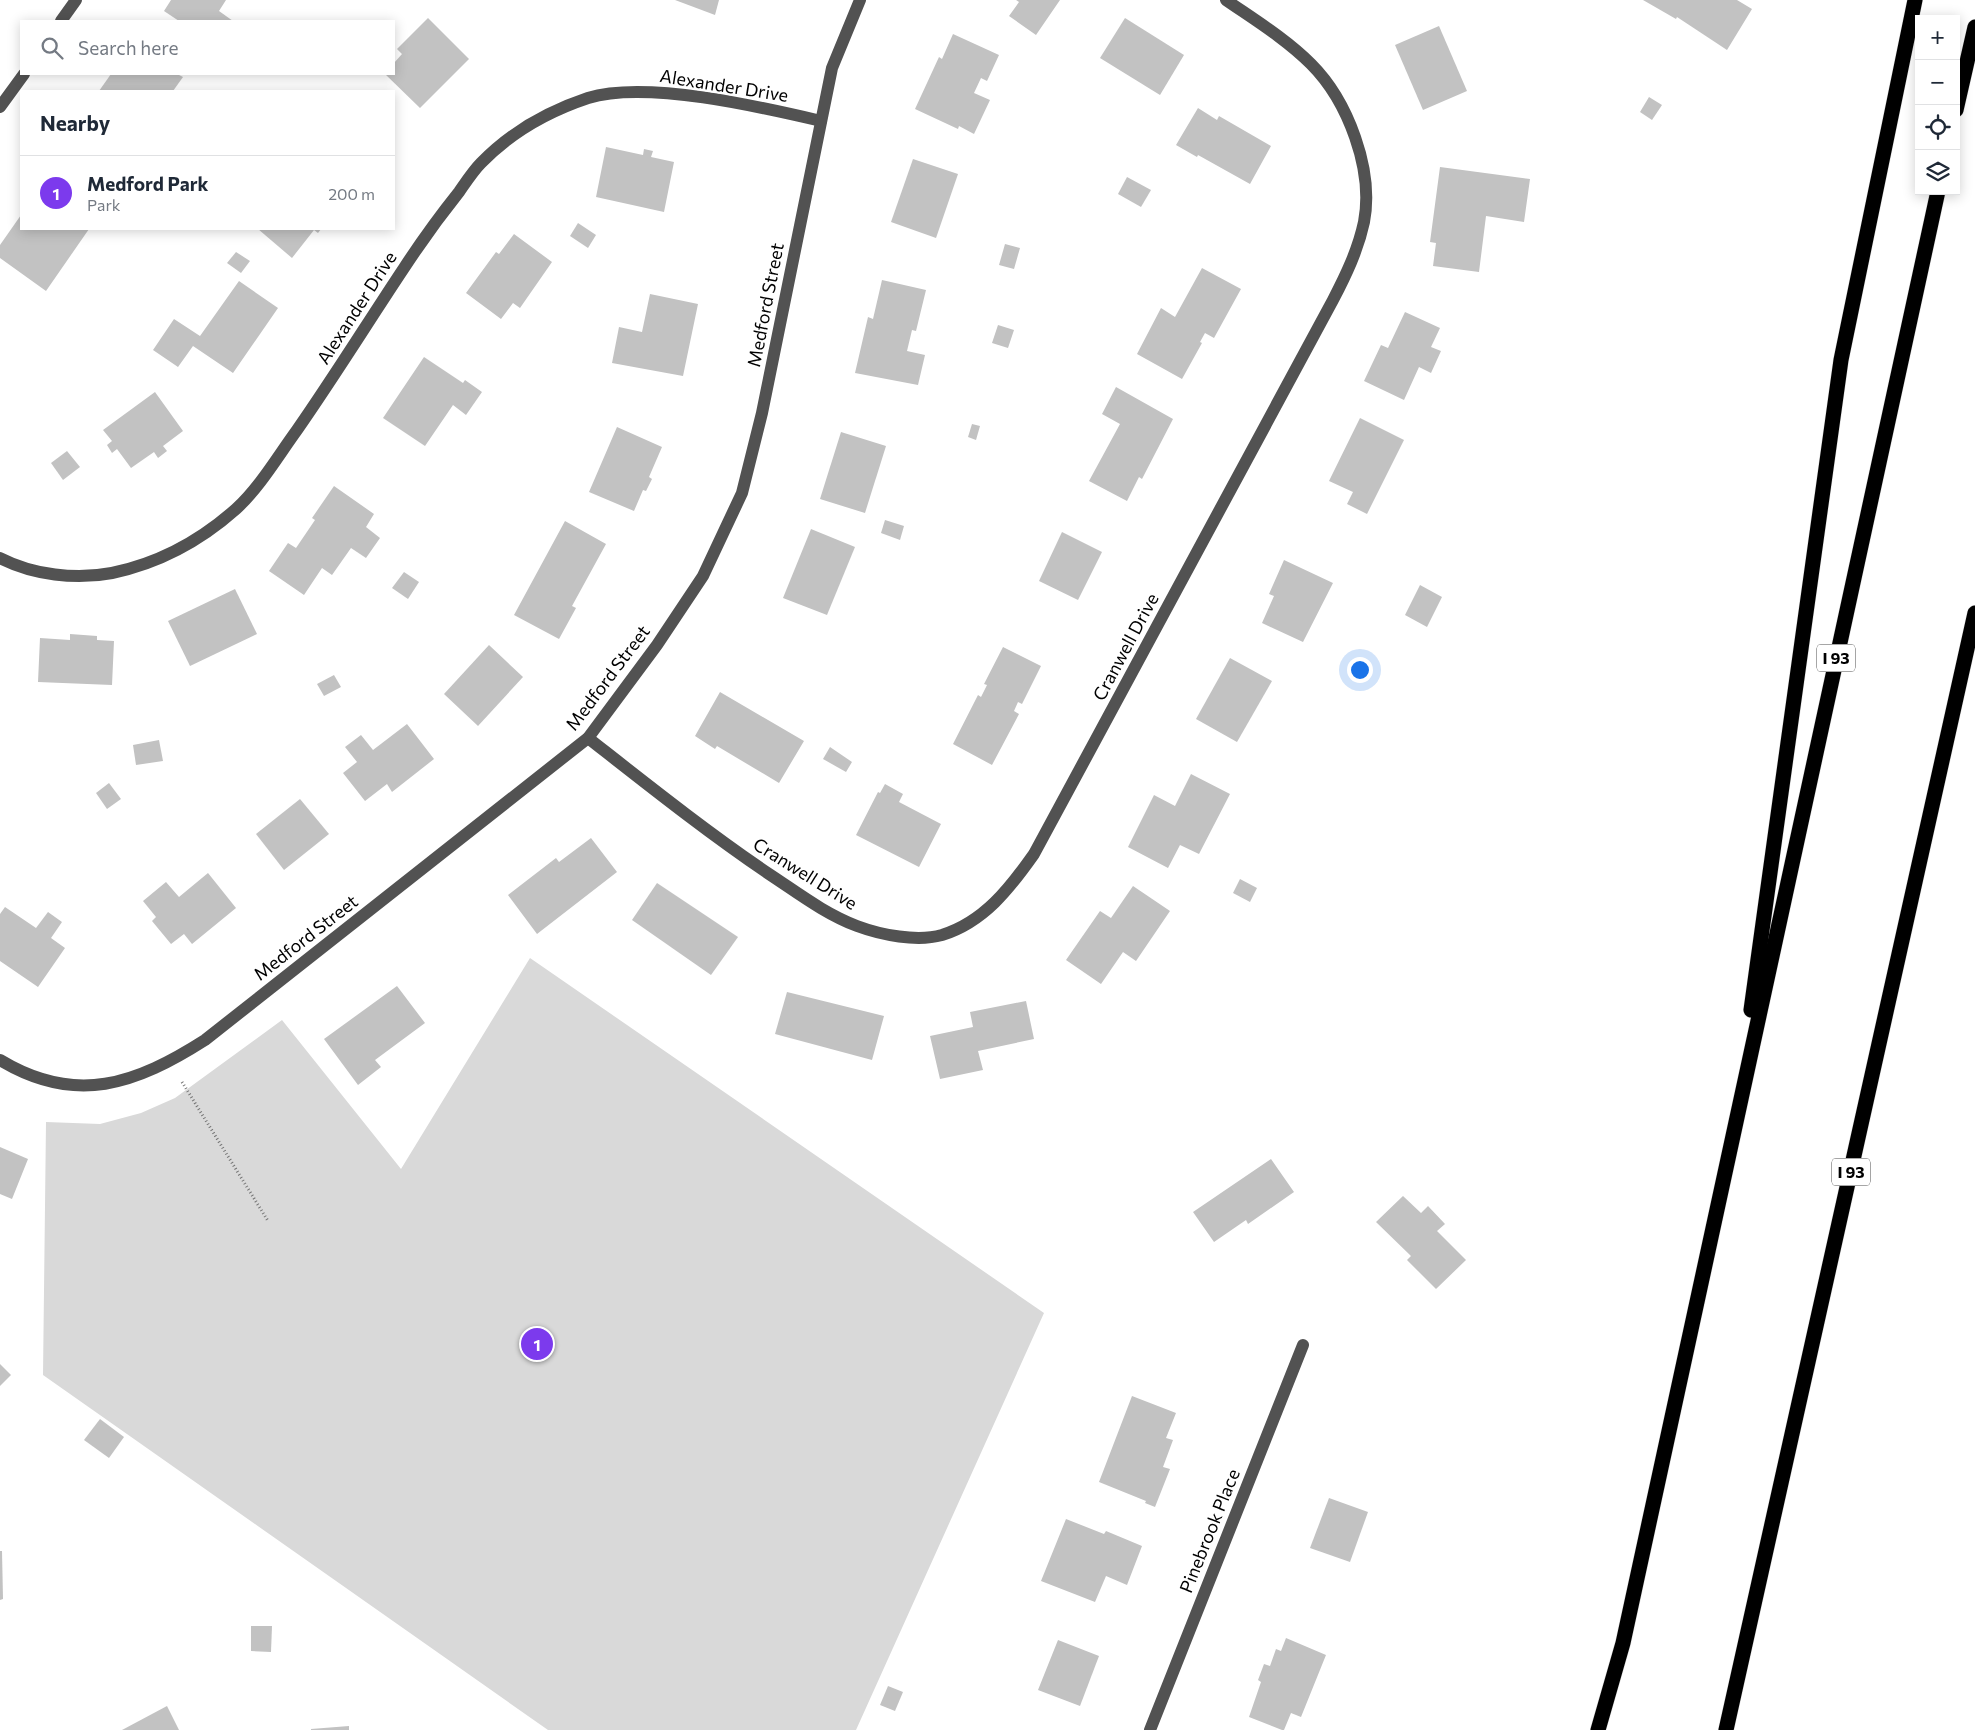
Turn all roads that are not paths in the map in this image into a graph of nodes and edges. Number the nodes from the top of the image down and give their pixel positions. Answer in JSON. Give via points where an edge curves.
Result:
{"nodes":[{"id":1,"x":76,"y":0,"type":"edge"},
{"id":2,"x":860,"y":0,"type":"edge"},
{"id":3,"x":1226,"y":0,"type":"edge"},
{"id":4,"x":1915,"y":0,"type":"edge"},
{"id":5,"x":62,"y":20,"type":"edge"},
{"id":6,"x":1975,"y":26,"type":"edge"},
{"id":7,"x":23,"y":75,"type":"edge"},
{"id":8,"x":1957,"y":105,"type":"edge"},
{"id":9,"x":0,"y":107,"type":"edge"},
{"id":10,"x":821,"y":121,"type":"junction"},
{"id":11,"x":1937,"y":195,"type":"edge"},
{"id":12,"x":0,"y":558,"type":"edge"},
{"id":13,"x":1975,"y":612,"type":"edge"},
{"id":14,"x":588,"y":738,"type":"junction"},
{"id":15,"x":0,"y":1060,"type":"edge"},
{"id":16,"x":1735,"y":1126,"type":"junction"},
{"id":17,"x":1303,"y":1345,"type":"dead end"},
{"id":18,"x":1150,"y":1730,"type":"edge"},
{"id":19,"x":1598,"y":1730,"type":"edge"},
{"id":20,"x":1726,"y":1730,"type":"edge"}],
"edges":[{"from":1,"to":5,"type":"street"},
{"from":2,"to":10,"type":"street","name":"Medford Street","via":[[832,68]]},
{"from":3,"to":14,"type":"street","name":"Cranwell Drive","via":[[1305,59],[1338,97],[1355,135],[1365,178],[1364,221],[1352,262],[1333,300],[1034,854],[1010,888],[980,917],[942,935],[898,938],[857,926],[818,907],[713,836]]},
{"from":4,"to":16,"type":"highway","via":[[1840,360]]},
{"from":6,"to":8,"type":"highway"},
{"from":7,"to":9,"type":"street"},
{"from":10,"to":12,"type":"street","name":"Alexander Drive","via":[[764,108],[634,92],[590,97],[551,113],[513,136],[481,163],[429,229],[314,406],[265,474],[238,507],[206,533],[171,555],[132,569],[92,577],[50,573]]},
{"from":10,"to":14,"type":"street","name":"Medford Street","via":[[762,413],[742,493],[703,576]]},
{"from":11,"to":16,"type":"highway","number":"I 93"},
{"from":13,"to":20,"type":"highway","number":"I 93"},
{"from":14,"to":15,"type":"street","name":"Medford Street","via":[[205,1040],[170,1062],[132,1079],[90,1086],[48,1081]]},
{"from":16,"to":19,"type":"highway","number":"I 93","via":[[1622,1643]]},
{"from":17,"to":18,"type":"street","name":"Pinebrook Place"}]}
